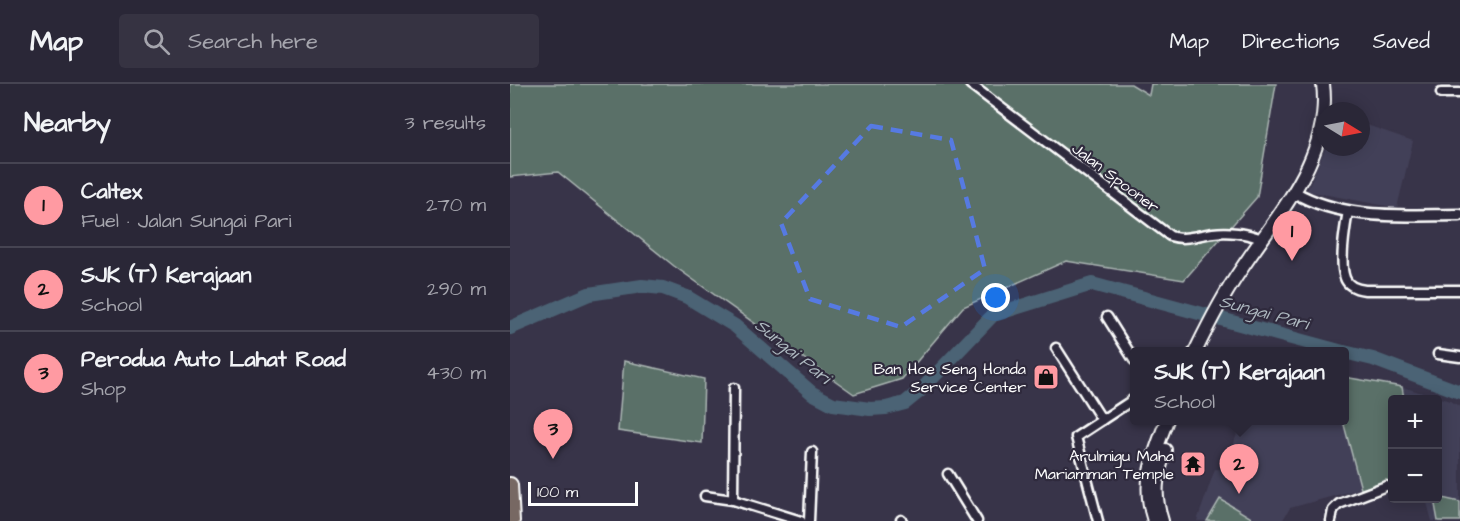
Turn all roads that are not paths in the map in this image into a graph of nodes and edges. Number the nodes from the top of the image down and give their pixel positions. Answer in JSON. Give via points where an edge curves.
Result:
{"nodes":[{"id":1,"x":970,"y":84,"type":"edge"},
{"id":2,"x":1325,"y":84,"type":"edge"},
{"id":3,"x":1441,"y":93,"type":"dead end"},
{"id":4,"x":1460,"y":93,"type":"edge"},
{"id":5,"x":1328,"y":102,"type":"edge"},
{"id":6,"x":1316,"y":152,"type":"edge"},
{"id":7,"x":1297,"y":193,"type":"junction"},
{"id":8,"x":1348,"y":210,"type":"junction"},
{"id":9,"x":1460,"y":215,"type":"edge"},
{"id":10,"x":1261,"y":239,"type":"junction"},
{"id":11,"x":1237,"y":280,"type":"junction"},
{"id":12,"x":1460,"y":290,"type":"edge"},
{"id":13,"x":1107,"y":317,"type":"dead end"},
{"id":14,"x":1201,"y":347,"type":"edge"},
{"id":15,"x":1056,"y":348,"type":"dead end"},
{"id":16,"x":1130,"y":354,"type":"edge"},
{"id":17,"x":1438,"y":354,"type":"dead end"},
{"id":18,"x":1460,"y":357,"type":"edge"},
{"id":19,"x":734,"y":388,"type":"dead end"},
{"id":20,"x":1130,"y":402,"type":"edge"},
{"id":21,"x":1102,"y":420,"type":"junction"},
{"id":22,"x":1166,"y":425,"type":"edge"},
{"id":23,"x":1174,"y":425,"type":"edge"},
{"id":24,"x":812,"y":452,"type":"dead end"},
{"id":25,"x":948,"y":474,"type":"dead end"},
{"id":26,"x":510,"y":485,"type":"edge"},
{"id":27,"x":1386,"y":486,"type":"dead end"},
{"id":28,"x":705,"y":496,"type":"dead end"},
{"id":29,"x":733,"y":500,"type":"junction"},
{"id":30,"x":512,"y":521,"type":"edge"},
{"id":31,"x":801,"y":521,"type":"edge"},
{"id":32,"x":809,"y":521,"type":"edge"},
{"id":33,"x":977,"y":521,"type":"edge"},
{"id":34,"x":1098,"y":521,"type":"edge"},
{"id":35,"x":1154,"y":521,"type":"edge"},
{"id":36,"x":1162,"y":521,"type":"edge"},
{"id":37,"x":1331,"y":521,"type":"edge"}],
"edges":[{"from":1,"to":10,"type":"street","name":"Jalan Spooner","via":[[1170,236],[1188,239],[1226,233]]},
{"from":2,"to":5,"type":"main road"},
{"from":2,"to":7,"type":"main road","via":[[1317,141]]},
{"from":3,"to":4,"type":"street"},
{"from":6,"to":7,"type":"main road"},
{"from":7,"to":8,"type":"street","via":[[1323,205]]},
{"from":7,"to":10,"type":"main road"},
{"from":7,"to":11,"type":"main road"},
{"from":8,"to":9,"type":"street","via":[[1380,215]]},
{"from":8,"to":12,"type":"street","via":[[1344,258],[1349,285],[1365,290]]},
{"from":10,"to":11,"type":"main road"},
{"from":11,"to":14,"type":"main road"},
{"from":13,"to":16,"type":"street"},
{"from":15,"to":21,"type":"street"},
{"from":17,"to":18,"type":"street"},
{"from":19,"to":29,"type":"street"},
{"from":20,"to":21,"type":"street"},
{"from":21,"to":34,"type":"street","via":[[1076,436]]},
{"from":22,"to":35,"type":"main road","via":[[1148,484],[1148,504]]},
{"from":23,"to":36,"type":"main road","via":[[1156,485]]},
{"from":24,"to":32,"type":"street"},
{"from":25,"to":33,"type":"street"},
{"from":26,"to":30,"type":"main road"},
{"from":27,"to":37,"type":"street","via":[[1338,504]]},
{"from":28,"to":29,"type":"street"},
{"from":29,"to":31,"type":"street"}]}
